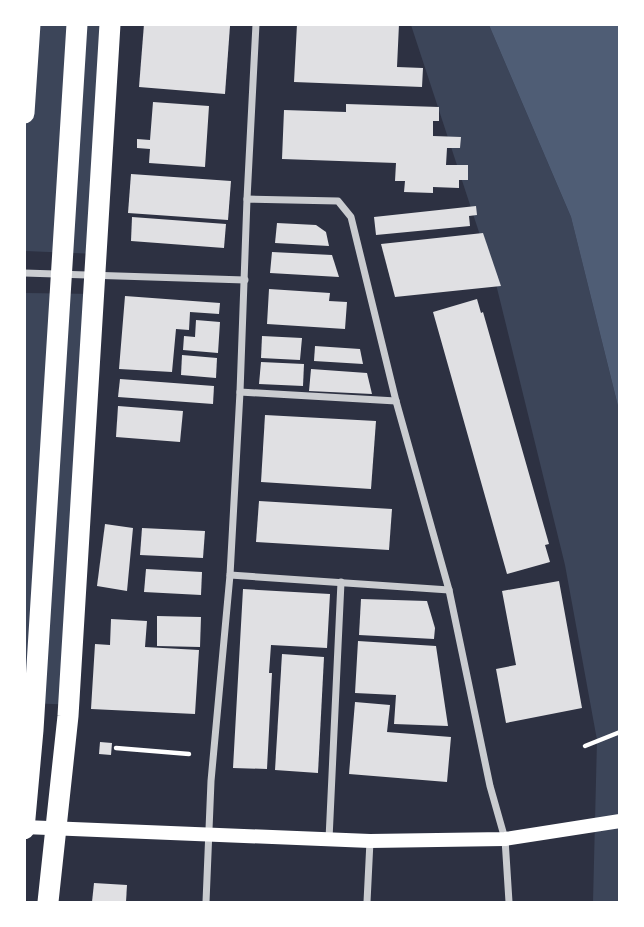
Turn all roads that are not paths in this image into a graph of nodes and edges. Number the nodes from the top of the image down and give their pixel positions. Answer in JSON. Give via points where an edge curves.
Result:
{"nodes":[{"id":1,"x":30,"y":24,"type":"edge"},
{"id":2,"x":76,"y":24,"type":"edge"},
{"id":3,"x":110,"y":24,"type":"edge"},
{"id":4,"x":256,"y":24,"type":"edge"},
{"id":5,"x":24,"y":113,"type":"edge"},
{"id":6,"x":247,"y":199,"type":"junction"},
{"id":7,"x":24,"y":273,"type":"edge"},
{"id":8,"x":245,"y":280,"type":"junction"},
{"id":9,"x":240,"y":392,"type":"junction"},
{"id":10,"x":396,"y":401,"type":"junction"},
{"id":11,"x":229,"y":575,"type":"junction"},
{"id":12,"x":341,"y":582,"type":"junction"},
{"id":13,"x":449,"y":590,"type":"junction"},
{"id":14,"x":620,"y":821,"type":"edge"},
{"id":15,"x":24,"y":828,"type":"edge"},
{"id":16,"x":60,"y":828,"type":"junction"},
{"id":17,"x":210,"y":835,"type":"junction"},
{"id":18,"x":329,"y":839,"type":"junction"},
{"id":19,"x":505,"y":839,"type":"junction"},
{"id":20,"x":370,"y":841,"type":"junction"},
{"id":21,"x":48,"y":902,"type":"edge"},
{"id":22,"x":54,"y":902,"type":"edge"},
{"id":23,"x":206,"y":902,"type":"edge"},
{"id":24,"x":367,"y":902,"type":"edge"},
{"id":25,"x":509,"y":902,"type":"edge"}],
"edges":[{"from":1,"to":5,"type":"highway"},
{"from":2,"to":15,"type":"highway"},
{"from":3,"to":21,"type":"highway","via":[[68,716]]},
{"from":4,"to":6,"type":"street"},
{"from":6,"to":8,"type":"street"},
{"from":6,"to":10,"type":"street","via":[[338,201],[351,217]]},
{"from":7,"to":8,"type":"street"},
{"from":8,"to":9,"type":"street"},
{"from":9,"to":10,"type":"street"},
{"from":9,"to":11,"type":"street"},
{"from":10,"to":13,"type":"street"},
{"from":11,"to":12,"type":"street"},
{"from":11,"to":17,"type":"street"},
{"from":12,"to":13,"type":"street"},
{"from":12,"to":18,"type":"street"},
{"from":13,"to":19,"type":"street"},
{"from":14,"to":19,"type":"main road"},
{"from":15,"to":16,"type":"main road"},
{"from":16,"to":17,"type":"main road"},
{"from":16,"to":22,"type":"street"},
{"from":17,"to":18,"type":"main road"},
{"from":17,"to":23,"type":"street"},
{"from":18,"to":20,"type":"main road"},
{"from":19,"to":20,"type":"main road"},
{"from":19,"to":25,"type":"street"},
{"from":20,"to":24,"type":"street"}]}
